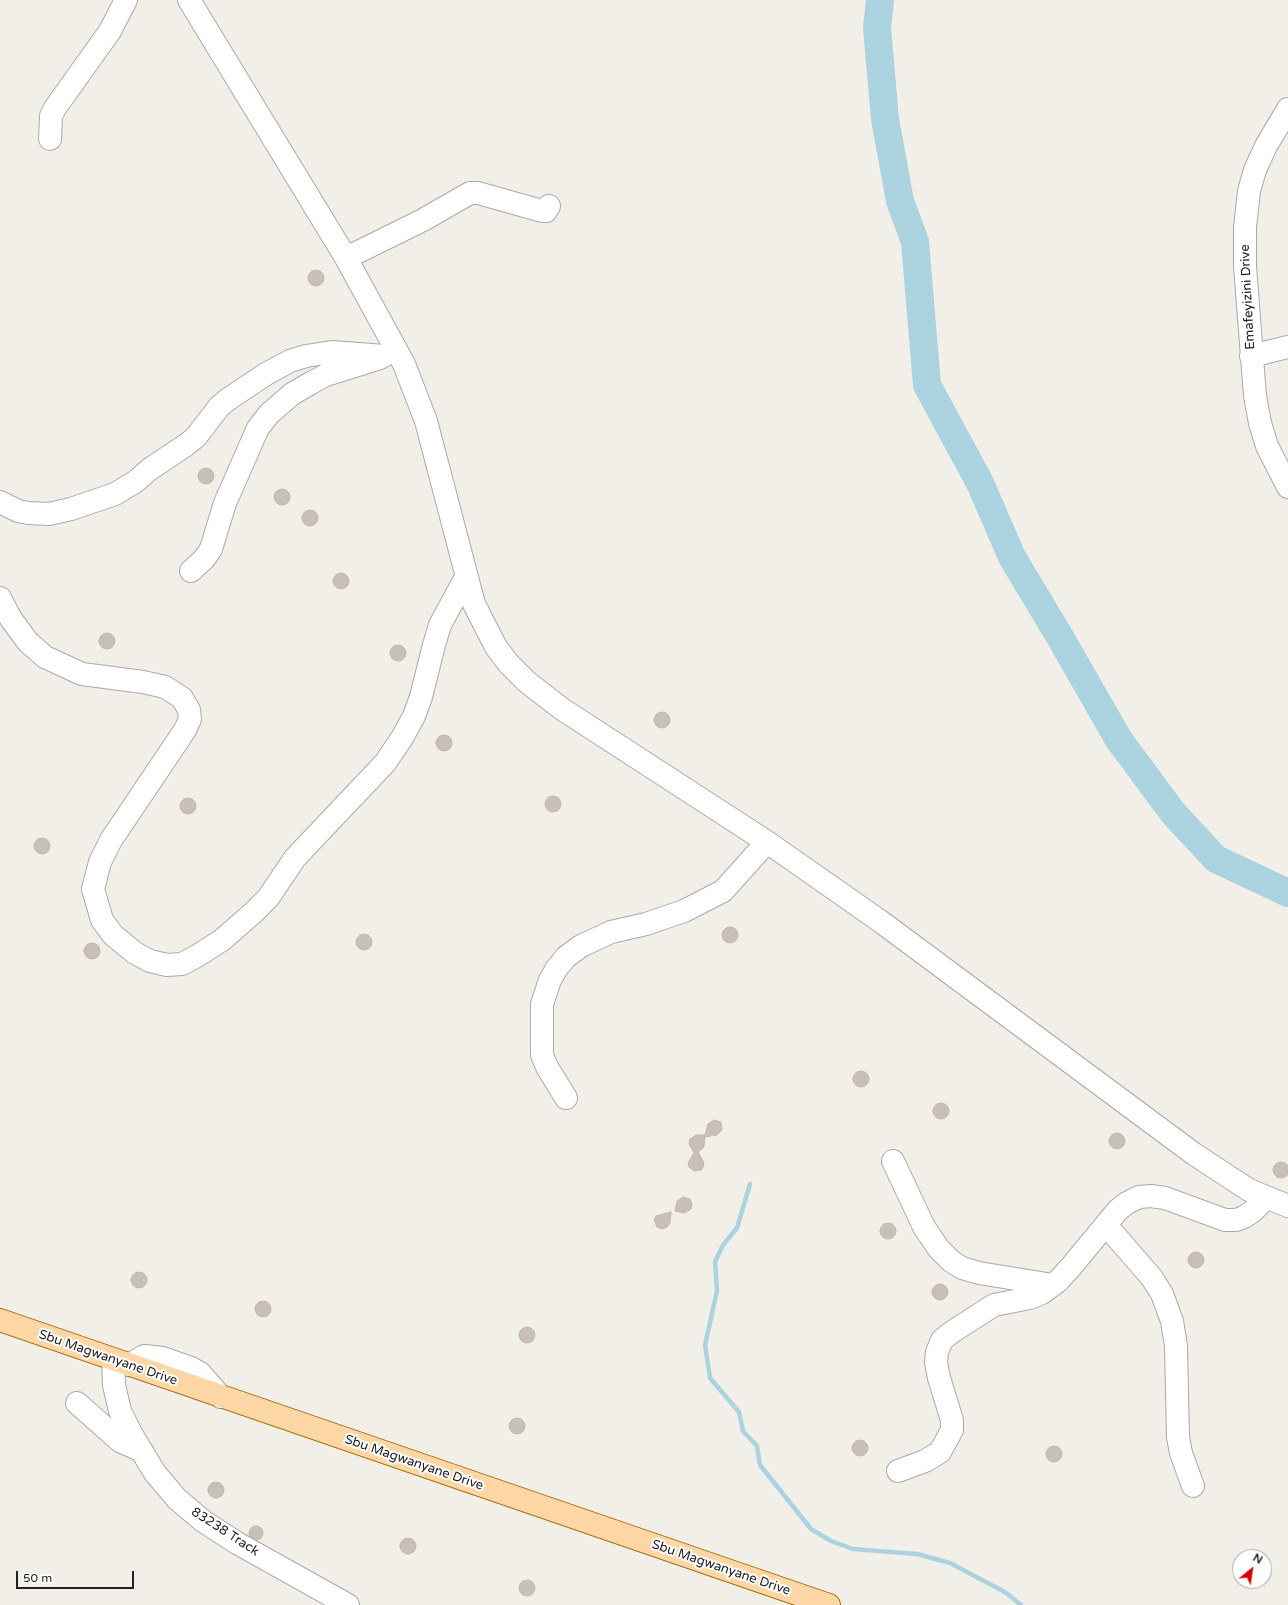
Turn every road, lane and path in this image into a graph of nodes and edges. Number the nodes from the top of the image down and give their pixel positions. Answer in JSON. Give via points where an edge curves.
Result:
{"nodes":[{"id":1,"x":126,"y":0,"type":"edge"},
{"id":2,"x":189,"y":0,"type":"edge"},
{"id":3,"x":1288,"y":109,"type":"edge"},
{"id":4,"x":50,"y":139,"type":"dead end"},
{"id":5,"x":549,"y":206,"type":"dead end"},
{"id":6,"x":346,"y":258,"type":"junction"},
{"id":7,"x":1288,"y":347,"type":"edge"},
{"id":8,"x":390,"y":352,"type":"junction"},
{"id":9,"x":1251,"y":356,"type":"junction"},
{"id":10,"x":1288,"y":487,"type":"edge"},
{"id":11,"x":0,"y":502,"type":"edge"},
{"id":12,"x":190,"y":571,"type":"dead end"},
{"id":13,"x":466,"y":577,"type":"junction"},
{"id":14,"x":0,"y":598,"type":"edge"},
{"id":15,"x":767,"y":842,"type":"junction"},
{"id":16,"x":566,"y":1098,"type":"dead end"},
{"id":17,"x":893,"y":1161,"type":"dead end"},
{"id":18,"x":1266,"y":1198,"type":"junction"},
{"id":19,"x":1288,"y":1206,"type":"edge"},
{"id":20,"x":1106,"y":1225,"type":"junction"},
{"id":21,"x":1053,"y":1285,"type":"junction"},
{"id":22,"x":0,"y":1320,"type":"edge"},
{"id":23,"x":121,"y":1363,"type":"junction"},
{"id":24,"x":77,"y":1403,"type":"dead end"},
{"id":25,"x":142,"y":1450,"type":"junction"},
{"id":26,"x":898,"y":1471,"type":"dead end"},
{"id":27,"x":1193,"y":1486,"type":"dead end"},
{"id":28,"x":348,"y":1605,"type":"edge"},
{"id":29,"x":829,"y":1605,"type":"edge"}],
"edges":[{"from":1,"to":4,"type":"street","via":[[110,31],[55,108],[51,116]]},
{"from":2,"to":6,"type":"street"},
{"from":3,"to":9,"type":"street","name":"Emafeyizini Drive","via":[[1266,146],[1249,192],[1245,227],[1245,266]]},
{"from":5,"to":6,"type":"street","via":[[546,211],[542,211],[470,193]]},
{"from":6,"to":8,"type":"street"},
{"from":7,"to":9,"type":"street"},
{"from":8,"to":11,"type":"street","via":[[332,352],[312,354],[290,361],[227,400],[191,441],[116,494],[49,514],[28,514]]},
{"from":8,"to":12,"type":"street","via":[[375,360],[326,375],[292,394],[269,414],[258,428],[225,503],[211,549]]},
{"from":8,"to":13,"type":"street","via":[[414,387],[426,421]]},
{"from":9,"to":10,"type":"street","name":"Emafeyizini Drive","via":[[1260,423],[1267,446]]},
{"from":13,"to":14,"type":"street","via":[[440,626],[414,716],[385,763],[295,858],[268,898],[254,912],[222,940],[197,956],[182,964],[167,965],[150,961],[135,953],[113,935],[102,920],[93,889],[100,862],[111,840],[186,730],[190,719],[189,710],[182,698],[165,687],[82,674],[45,657],[28,642]]},
{"from":13,"to":15,"type":"street","via":[[474,604],[496,647],[527,682],[562,709]]},
{"from":15,"to":16,"type":"street","via":[[723,891],[684,911],[611,932],[581,946],[566,957],[557,968],[544,998],[542,1055]]},
{"from":15,"to":18,"type":"street","via":[[880,921],[1194,1154],[1249,1190]]},
{"from":17,"to":21,"type":"street","via":[[924,1227],[951,1261],[962,1268],[979,1273]]},
{"from":18,"to":19,"type":"street"},
{"from":18,"to":20,"type":"street","via":[[1253,1211],[1236,1220],[1225,1220],[1165,1198],[1139,1198],[1126,1203]]},
{"from":20,"to":21,"type":"street"},
{"from":20,"to":27,"type":"street","via":[[1152,1278],[1162,1294],[1172,1321],[1176,1346],[1178,1437]]},
{"from":21,"to":26,"type":"street","via":[[1030,1298],[994,1305],[942,1340],[936,1362],[952,1420],[952,1430],[940,1452],[925,1461]]},
{"from":22,"to":23,"type":"main road","name":"Sbu Magwanyane Drive"},
{"from":23,"to":25,"type":"street","name":"83238 Track","via":[[114,1385],[120,1410]]},
{"from":23,"to":29,"type":"main road","name":"Sbu Magwanyane Drive"},
{"from":24,"to":25,"type":"street","via":[[120,1441]]},
{"from":25,"to":28,"type":"street","name":"83238 Track","via":[[155,1473],[177,1498],[203,1521]]}]}
